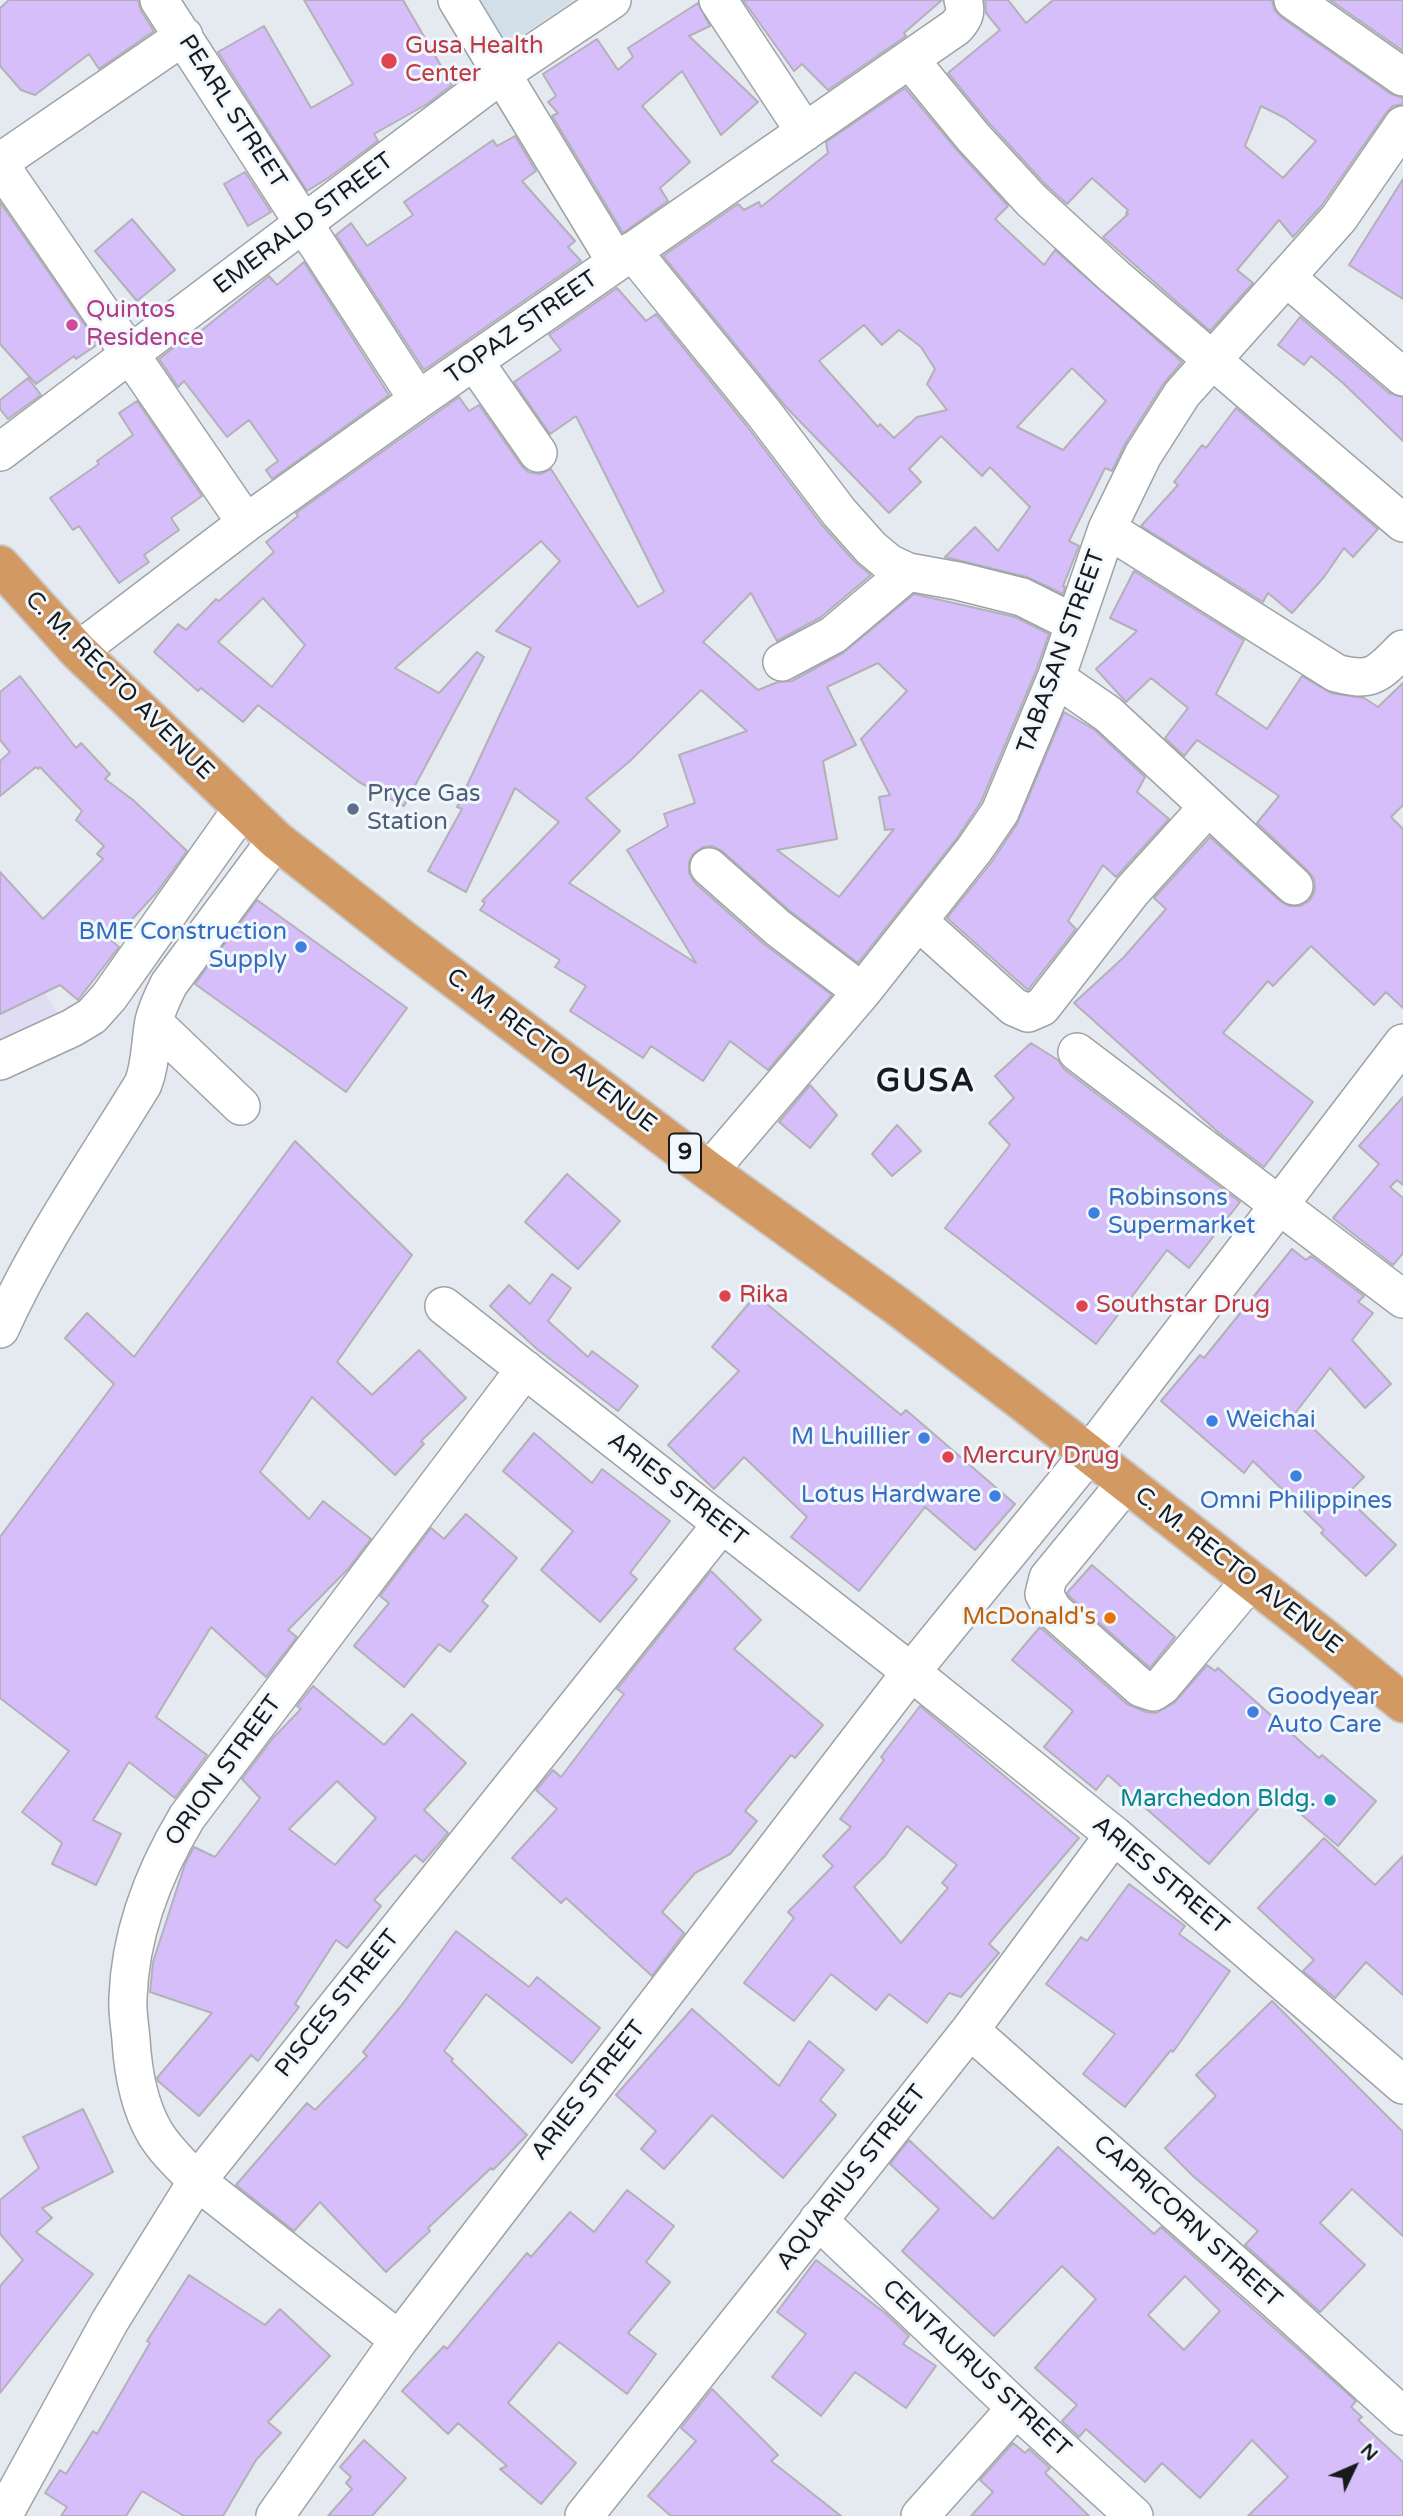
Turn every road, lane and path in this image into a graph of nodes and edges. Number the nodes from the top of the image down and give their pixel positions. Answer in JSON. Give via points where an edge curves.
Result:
{"nodes":[{"id":1,"x":159,"y":0,"type":"edge"},
{"id":2,"x":457,"y":0,"type":"edge"},
{"id":3,"x":612,"y":0,"type":"edge"},
{"id":4,"x":718,"y":0,"type":"edge"},
{"id":5,"x":1293,"y":0,"type":"edge"},
{"id":6,"x":964,"y":4,"type":"edge"},
{"id":7,"x":184,"y":36,"type":"junction"},
{"id":8,"x":911,"y":60,"type":"junction"},
{"id":9,"x":503,"y":74,"type":"junction"},
{"id":10,"x":1403,"y":78,"type":"edge"},
{"id":11,"x":1403,"y":125,"type":"edge"},
{"id":12,"x":805,"y":132,"type":"junction"},
{"id":13,"x":0,"y":164,"type":"edge"},
{"id":14,"x":305,"y":224,"type":"junction"},
{"id":15,"x":624,"y":257,"type":"junction"},
{"id":16,"x":1286,"y":277,"type":"junction"},
{"id":17,"x":131,"y":355,"type":"junction"},
{"id":18,"x":1212,"y":358,"type":"junction"},
{"id":19,"x":474,"y":361,"type":"junction"},
{"id":20,"x":1403,"y":377,"type":"edge"},
{"id":21,"x":418,"y":400,"type":"junction"},
{"id":22,"x":0,"y":453,"type":"edge"},
{"id":23,"x":538,"y":453,"type":"dead end"},
{"id":24,"x":1399,"y":513,"type":"edge"},
{"id":25,"x":246,"y":523,"type":"junction"},
{"id":26,"x":1107,"y":529,"type":"junction"},
{"id":27,"x":908,"y":572,"type":"junction"},
{"id":28,"x":3,"y":575,"type":"edge"},
{"id":29,"x":1074,"y":622,"type":"junction"},
{"id":30,"x":1403,"y":649,"type":"edge"},
{"id":31,"x":78,"y":651,"type":"junction"},
{"id":32,"x":782,"y":662,"type":"dead end"},
{"id":33,"x":1056,"y":678,"type":"junction"},
{"id":34,"x":1208,"y":807,"type":"junction"},
{"id":35,"x":242,"y":809,"type":"junction"},
{"id":36,"x":276,"y":840,"type":"junction"},
{"id":37,"x":709,"y":867,"type":"dead end"},
{"id":38,"x":1294,"y":886,"type":"dead end"},
{"id":39,"x":918,"y":921,"type":"junction"},
{"id":40,"x":862,"y":992,"type":"junction"},
{"id":41,"x":154,"y":1023,"type":"junction"},
{"id":42,"x":1403,"y":1043,"type":"edge"},
{"id":43,"x":1077,"y":1052,"type":"dead end"},
{"id":44,"x":0,"y":1061,"type":"edge"},
{"id":45,"x":241,"y":1106,"type":"dead end"},
{"id":46,"x":709,"y":1171,"type":"junction"},
{"id":47,"x":1280,"y":1206,"type":"junction"},
{"id":48,"x":1403,"y":1299,"type":"edge"},
{"id":49,"x":444,"y":1306,"type":"dead end"},
{"id":50,"x":0,"y":1329,"type":"edge"},
{"id":51,"x":525,"y":1369,"type":"junction"},
{"id":52,"x":1089,"y":1454,"type":"junction"},
{"id":53,"x":1126,"y":1483,"type":"junction"},
{"id":54,"x":721,"y":1525,"type":"junction"},
{"id":55,"x":1251,"y":1580,"type":"junction"},
{"id":56,"x":911,"y":1672,"type":"junction"},
{"id":57,"x":1403,"y":1703,"type":"edge"},
{"id":58,"x":1114,"y":1835,"type":"junction"},
{"id":59,"x":970,"y":2029,"type":"junction"},
{"id":60,"x":1403,"y":2085,"type":"edge"},
{"id":61,"x":197,"y":2181,"type":"junction"},
{"id":62,"x":818,"y":2220,"type":"junction"},
{"id":63,"x":399,"y":2340,"type":"junction"},
{"id":64,"x":1016,"y":2407,"type":"junction"},
{"id":65,"x":1403,"y":2416,"type":"edge"},
{"id":66,"x":3,"y":2516,"type":"edge"},
{"id":67,"x":275,"y":2516,"type":"edge"},
{"id":68,"x":584,"y":2516,"type":"edge"},
{"id":69,"x":920,"y":2516,"type":"edge"},
{"id":70,"x":1134,"y":2516,"type":"edge"}],
"edges":[{"from":1,"to":7,"type":"street","name":"PEARL STREET"},
{"from":2,"to":9,"type":"street"},
{"from":3,"to":9,"type":"street","name":"EMERALD STREET"},
{"from":4,"to":12,"type":"street"},
{"from":5,"to":10,"type":"street"},
{"from":6,"to":8,"type":"street","name":"TOPAZ STREET","via":[[964,18],[956,27]]},
{"from":7,"to":13,"type":"street"},
{"from":7,"to":14,"type":"street","name":"PEARL STREET"},
{"from":8,"to":12,"type":"street","name":"TOPAZ STREET"},
{"from":8,"to":18,"type":"street","via":[[973,138],[1031,200]]},
{"from":9,"to":14,"type":"street","name":"EMERALD STREET"},
{"from":9,"to":15,"type":"street"},
{"from":11,"to":16,"type":"street","name":"TABASAN STREET","via":[[1339,218]]},
{"from":12,"to":15,"type":"street","name":"TOPAZ STREET"},
{"from":13,"to":17,"type":"street"},
{"from":14,"to":17,"type":"street","name":"EMERALD STREET"},
{"from":14,"to":21,"type":"street","name":"PEARL STREET"},
{"from":15,"to":19,"type":"street","name":"TOPAZ STREET"},
{"from":15,"to":27,"type":"street","via":[[763,412],[871,548]]},
{"from":16,"to":18,"type":"street","name":"TABASAN STREET"},
{"from":16,"to":20,"type":"street"},
{"from":17,"to":22,"type":"street","name":"EMERALD STREET"},
{"from":17,"to":25,"type":"street"},
{"from":18,"to":24,"type":"street"},
{"from":18,"to":26,"type":"street","name":"TABASAN STREET","via":[[1182,394],[1143,455]]},
{"from":19,"to":21,"type":"street","name":"TOPAZ STREET"},
{"from":19,"to":23,"type":"street"},
{"from":21,"to":25,"type":"street","name":"TOPAZ STREET"},
{"from":25,"to":31,"type":"street","name":"TOPAZ STREET"},
{"from":26,"to":29,"type":"street","name":"TABASAN STREET"},
{"from":26,"to":30,"type":"street","via":[[1336,673],[1358,679],[1380,672]]},
{"from":27,"to":29,"type":"street","via":[[1022,597]]},
{"from":27,"to":32,"type":"street","via":[[833,635]]},
{"from":28,"to":31,"type":"highway","name":"C. M. RECTO AVENUE","number":"9"},
{"from":29,"to":33,"type":"street","name":"TABASAN STREET"},
{"from":31,"to":35,"type":"highway","name":"C. M. RECTO AVENUE","number":"9"},
{"from":33,"to":34,"type":"street","via":[[1108,714]]},
{"from":33,"to":39,"type":"street","name":"TABASAN STREET","via":[[1000,812]]},
{"from":34,"to":38,"type":"street"},
{"from":34,"to":39,"type":"street","via":[[1132,891],[1042,1007],[1028,1013],[1014,1007]]},
{"from":35,"to":36,"type":"highway","name":"C. M. RECTO AVENUE","number":"9"},
{"from":35,"to":44,"type":"street","via":[[92,1016]]},
{"from":36,"to":41,"type":"street","via":[[169,984]]},
{"from":36,"to":46,"type":"highway","name":"C. M. RECTO AVENUE","number":"9"},
{"from":37,"to":40,"type":"street","via":[[778,928]]},
{"from":39,"to":40,"type":"street","name":"TABASAN STREET"},
{"from":40,"to":46,"type":"street","name":"TABASAN STREET"},
{"from":41,"to":45,"type":"street"},
{"from":41,"to":50,"type":"street","via":[[143,1084],[57,1221]]},
{"from":42,"to":47,"type":"street","name":"ARIES STREET"},
{"from":43,"to":47,"type":"street"},
{"from":46,"to":52,"type":"highway","name":"C. M. RECTO AVENUE","number":"9","via":[[897,1306]]},
{"from":47,"to":48,"type":"street"},
{"from":47,"to":52,"type":"street","name":"ARIES STREET"},
{"from":49,"to":51,"type":"street","name":"ARIES STREET"},
{"from":51,"to":54,"type":"street","name":"ARIES STREET"},
{"from":51,"to":61,"type":"street","name":"ORION STREET","via":[[187,1817],[163,1856],[132,1953],[127,1999],[133,2063],[144,2110],[156,2133]]},
{"from":52,"to":53,"type":"highway","name":"C. M. RECTO AVENUE","number":"9"},
{"from":52,"to":56,"type":"street","name":"ARIES STREET"},
{"from":53,"to":55,"type":"highway","name":"C. M. RECTO AVENUE","number":"9"},
{"from":53,"to":55,"type":"street","via":[[1048,1578],[1044,1594],[1053,1610],[1141,1688],[1153,1692],[1162,1686]]},
{"from":54,"to":56,"type":"street","name":"ARIES STREET"},
{"from":54,"to":61,"type":"street","name":"PISCES STREET"},
{"from":55,"to":57,"type":"highway","name":"C. M. RECTO AVENUE","number":"9"},
{"from":56,"to":58,"type":"street","name":"ARIES STREET"},
{"from":56,"to":63,"type":"street","name":"ARIES STREET"},
{"from":58,"to":59,"type":"street","name":"AQUARIUS STREET"},
{"from":58,"to":60,"type":"street","name":"ARIES STREET"},
{"from":59,"to":62,"type":"street","name":"AQUARIUS STREET"},
{"from":59,"to":65,"type":"street","name":"CAPRICORN STREET"},
{"from":61,"to":63,"type":"street","name":"ORION STREET"},
{"from":61,"to":66,"type":"street","name":"PISCES STREET","via":[[110,2321]]},
{"from":62,"to":64,"type":"street","name":"CENTAURUS STREET"},
{"from":62,"to":68,"type":"street","name":"AQUARIUS STREET"},
{"from":63,"to":67,"type":"street","name":"ARIES STREET"},
{"from":64,"to":69,"type":"street"},
{"from":64,"to":70,"type":"street","name":"CENTAURUS STREET"}]}
